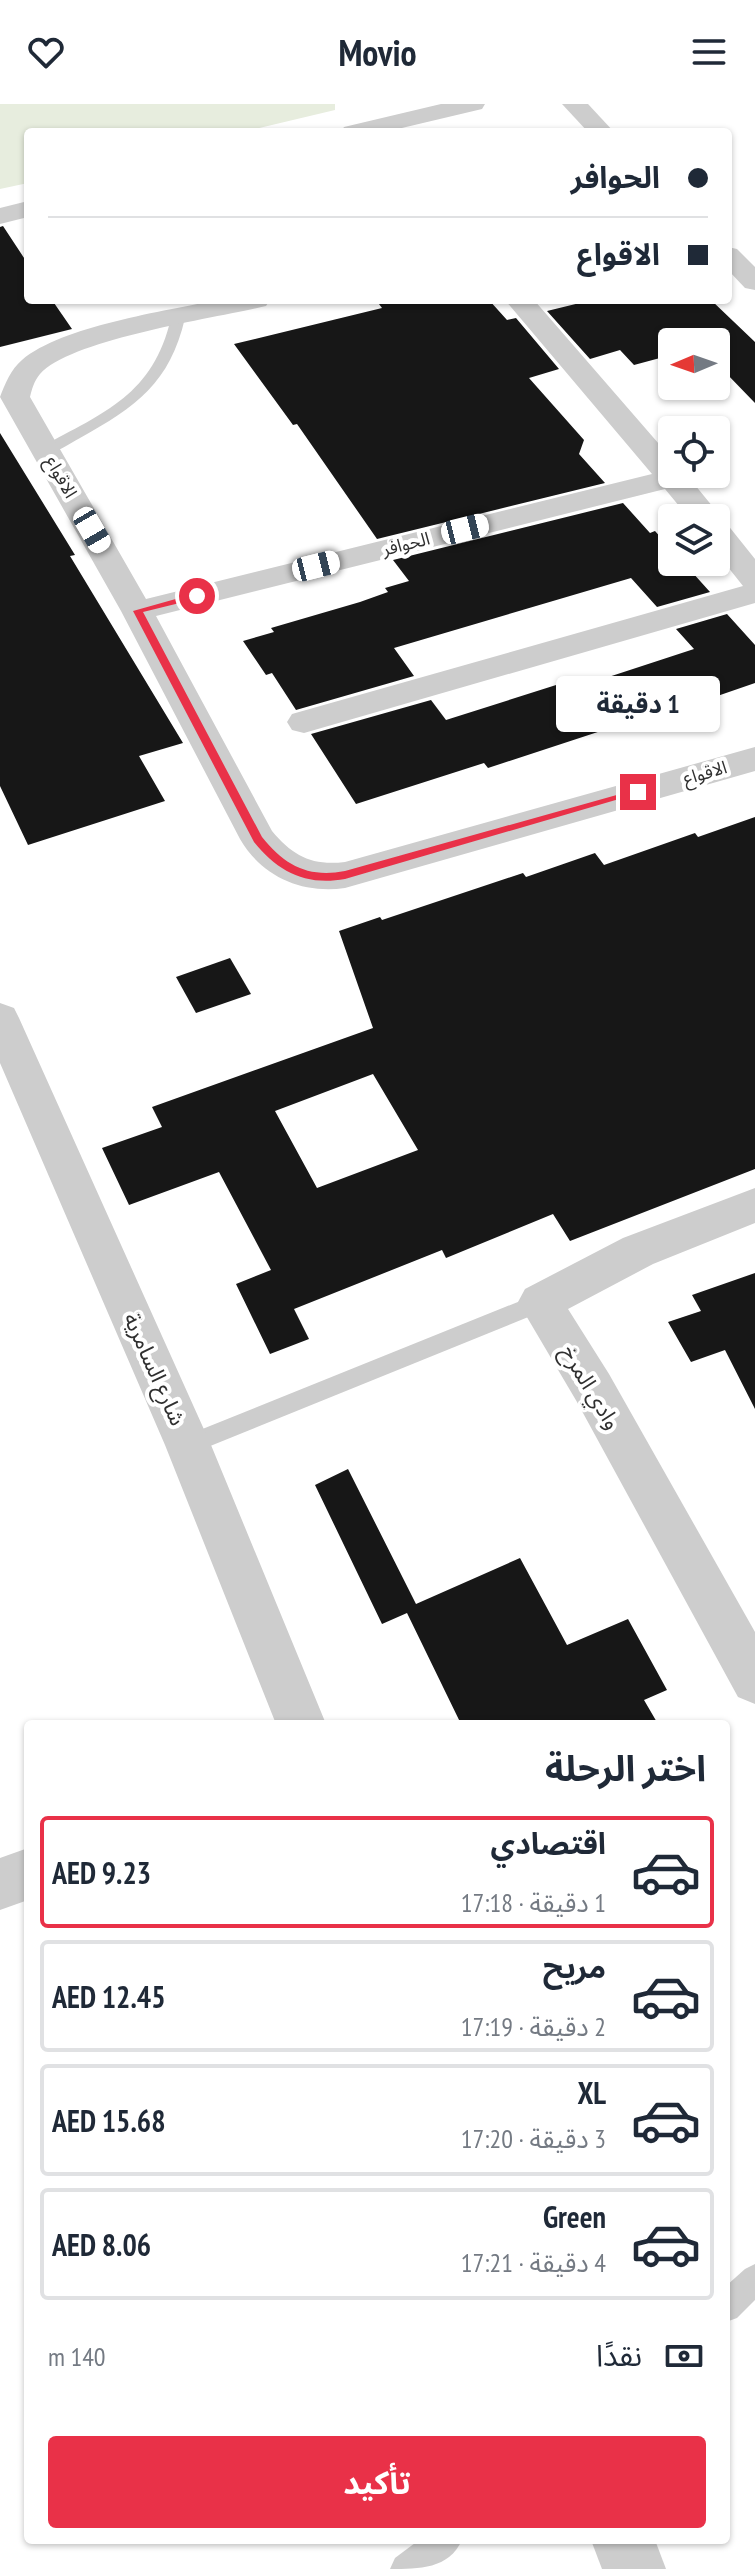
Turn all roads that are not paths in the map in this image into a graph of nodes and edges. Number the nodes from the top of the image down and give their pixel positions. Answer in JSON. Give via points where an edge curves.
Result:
{"nodes":[{"id":1,"x":473,"y":104,"type":"edge"},
{"id":2,"x":574,"y":104,"type":"edge"},
{"id":3,"x":370,"y":128,"type":"edge"},
{"id":4,"x":598,"y":128,"type":"edge"},
{"id":5,"x":24,"y":210,"type":"edge"},
{"id":6,"x":0,"y":216,"type":"edge"},
{"id":7,"x":732,"y":259,"type":"edge"},
{"id":8,"x":755,"y":282,"type":"edge"},
{"id":9,"x":239,"y":304,"type":"edge"},
{"id":10,"x":522,"y":304,"type":"edge"},
{"id":11,"x":178,"y":318,"type":"junction"},
{"id":12,"x":46,"y":450,"type":"junction"},
{"id":13,"x":658,"y":460,"type":"edge"},
{"id":14,"x":658,"y":482,"type":"edge"},
{"id":15,"x":682,"y":488,"type":"edge"},
{"id":16,"x":695,"y":504,"type":"edge"},
{"id":17,"x":730,"y":549,"type":"edge"},
{"id":18,"x":755,"y":580,"type":"edge"},
{"id":19,"x":755,"y":593,"type":"edge"},
{"id":20,"x":137,"y":611,"type":"junction"},
{"id":21,"x":304,"y":722,"type":"dead end"},
{"id":22,"x":755,"y":759,"type":"edge"},
{"id":23,"x":0,"y":1018,"type":"edge"},
{"id":24,"x":755,"y":1205,"type":"edge"},
{"id":25,"x":540,"y":1302,"type":"junction"},
{"id":26,"x":188,"y":1445,"type":"junction"},
{"id":27,"x":755,"y":1680,"type":"edge"},
{"id":28,"x":299,"y":1720,"type":"edge"},
{"id":29,"x":24,"y":1875,"type":"edge"},
{"id":30,"x":0,"y":1884,"type":"edge"},
{"id":31,"x":755,"y":2279,"type":"edge"},
{"id":32,"x":730,"y":2303,"type":"edge"},
{"id":33,"x":440,"y":2544,"type":"edge"},
{"id":34,"x":625,"y":2544,"type":"edge"},
{"id":35,"x":406,"y":2569,"type":"edge"},
{"id":36,"x":634,"y":2569,"type":"edge"}],
"edges":[{"from":1,"to":3,"type":"street"},
{"from":2,"to":4,"type":"street"},
{"from":5,"to":6,"type":"street"},
{"from":7,"to":8,"type":"street"},
{"from":9,"to":11,"type":"street","name":"الاقواع"},
{"from":10,"to":13,"type":"street"},
{"from":11,"to":12,"type":"lane","via":[[176,339],[150,385],[128,404]]},
{"from":11,"to":12,"type":"street","name":"الاقواع","via":[[83,341],[32,366],[15,397]]},
{"from":12,"to":20,"type":"street","name":"الاقواع"},
{"from":14,"to":20,"type":"street","name":"الحوافر"},
{"from":15,"to":16,"type":"street"},
{"from":17,"to":18,"type":"street"},
{"from":19,"to":21,"type":"street"},
{"from":20,"to":22,"type":"street","name":"الاقواع","via":[[258,839],[273,859],[323,879]]},
{"from":23,"to":26,"type":"street","name":"شارع السامرية"},
{"from":24,"to":25,"type":"street","via":[[638,1251]]},
{"from":25,"to":26,"type":"lane"},
{"from":25,"to":27,"type":"street","name":"وادي المرخ"},
{"from":26,"to":28,"type":"street","name":"شارع السامرية"},
{"from":29,"to":30,"type":"street"},
{"from":31,"to":32,"type":"lane"},
{"from":33,"to":35,"type":"lane"},
{"from":34,"to":36,"type":"street"}]}
